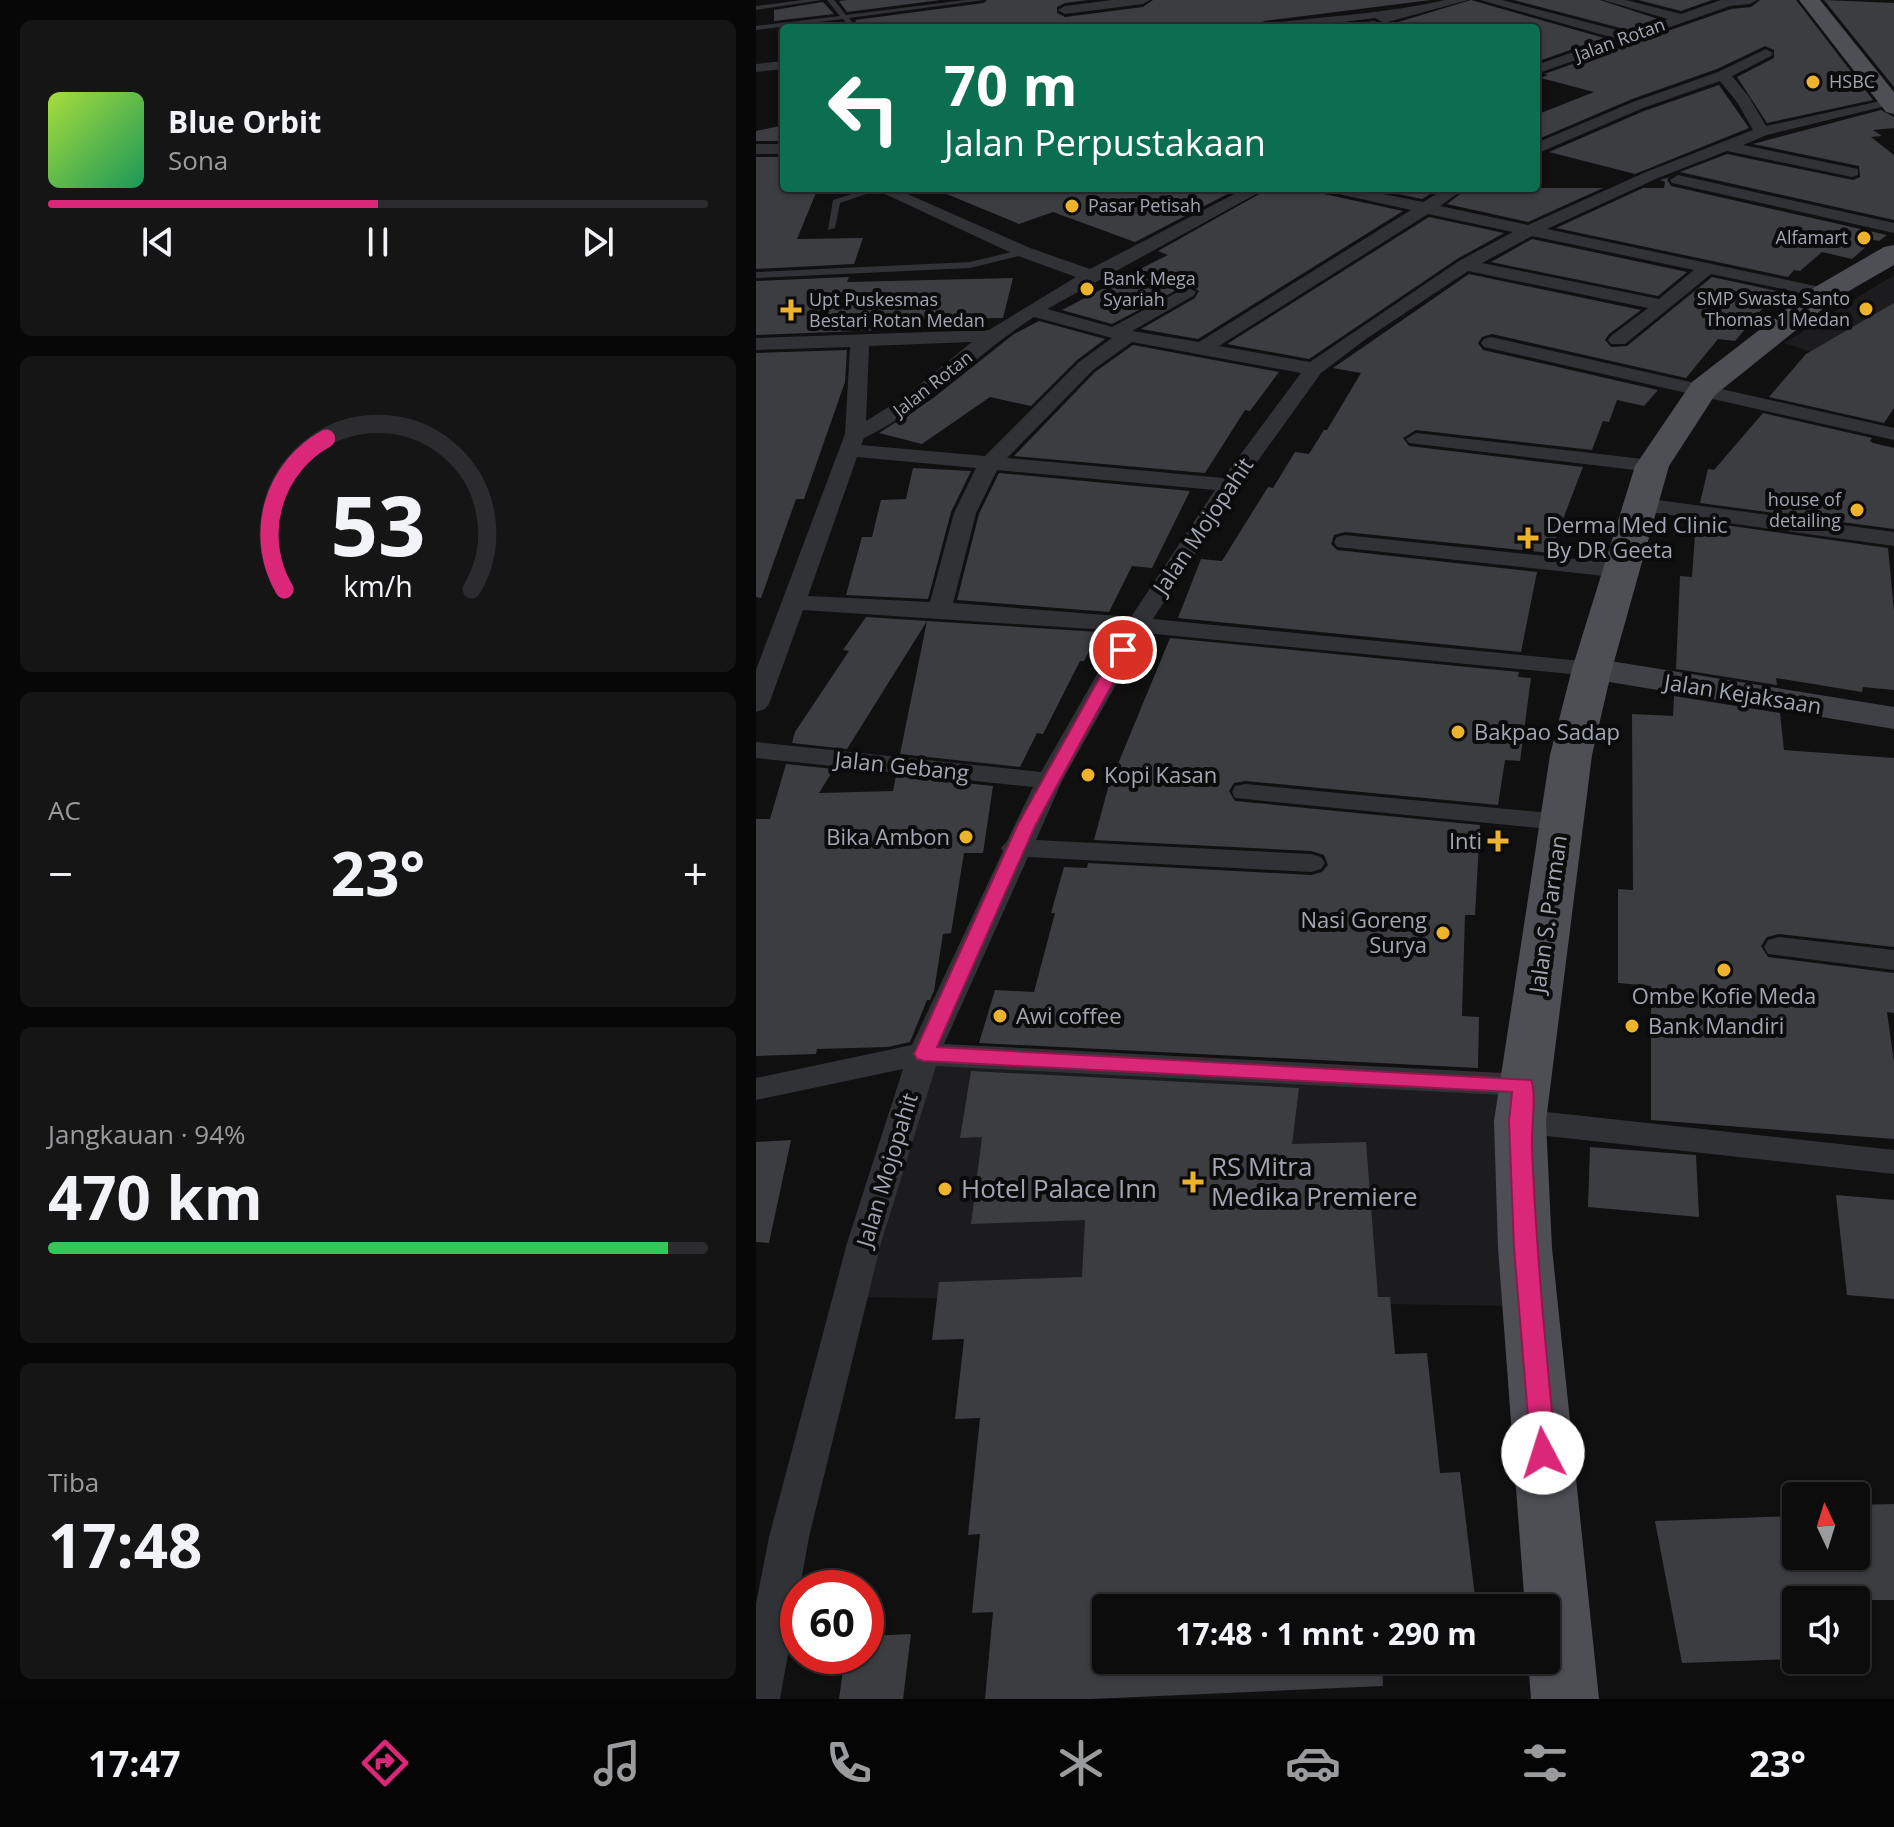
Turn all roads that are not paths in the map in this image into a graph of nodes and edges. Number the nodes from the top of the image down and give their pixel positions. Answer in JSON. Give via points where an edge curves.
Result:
{"nodes":[{"id":1,"x":819,"y":0,"type":"edge"},
{"id":2,"x":830,"y":0,"type":"edge"},
{"id":3,"x":981,"y":0,"type":"edge"},
{"id":4,"x":1053,"y":0,"type":"edge"},
{"id":5,"x":1143,"y":0,"type":"edge"},
{"id":6,"x":1461,"y":0,"type":"edge"},
{"id":7,"x":1487,"y":0,"type":"edge"},
{"id":8,"x":1610,"y":0,"type":"edge"},
{"id":9,"x":1750,"y":0,"type":"edge"},
{"id":10,"x":1809,"y":0,"type":"edge"},
{"id":11,"x":1723,"y":1,"type":"edge"},
{"id":12,"x":756,"y":8,"type":"edge"},
{"id":13,"x":1065,"y":10,"type":"junction"},
{"id":14,"x":1402,"y":15,"type":"junction"},
{"id":15,"x":844,"y":17,"type":"junction"},
{"id":16,"x":1682,"y":18,"type":"junction"},
{"id":17,"x":788,"y":24,"type":"edge"},
{"id":18,"x":850,"y":24,"type":"edge"},
{"id":19,"x":1083,"y":24,"type":"edge"},
{"id":20,"x":1296,"y":24,"type":"edge"},
{"id":21,"x":1356,"y":24,"type":"edge"},
{"id":22,"x":780,"y":25,"type":"edge"},
{"id":23,"x":756,"y":28,"type":"edge"},
{"id":24,"x":1627,"y":37,"type":"junction"},
{"id":25,"x":1766,"y":53,"type":"dead end"},
{"id":26,"x":780,"y":65,"type":"edge"},
{"id":27,"x":756,"y":68,"type":"edge"},
{"id":28,"x":1540,"y":69,"type":"edge"},
{"id":29,"x":1723,"y":75,"type":"junction"},
{"id":30,"x":1891,"y":104,"type":"edge"},
{"id":31,"x":1762,"y":132,"type":"junction"},
{"id":32,"x":1726,"y":146,"type":"junction"},
{"id":33,"x":1540,"y":147,"type":"edge"},
{"id":34,"x":780,"y":149,"type":"edge"},
{"id":35,"x":757,"y":151,"type":"edge"},
{"id":36,"x":1852,"y":172,"type":"dead end"},
{"id":37,"x":1678,"y":180,"type":"dead end"},
{"id":38,"x":867,"y":192,"type":"edge"},
{"id":39,"x":889,"y":192,"type":"edge"},
{"id":40,"x":1251,"y":192,"type":"edge"},
{"id":41,"x":1348,"y":192,"type":"edge"},
{"id":42,"x":1450,"y":192,"type":"edge"},
{"id":43,"x":1422,"y":209,"type":"junction"},
{"id":44,"x":831,"y":228,"type":"dead end"},
{"id":45,"x":1894,"y":228,"type":"edge"},
{"id":46,"x":1526,"y":232,"type":"junction"},
{"id":47,"x":1024,"y":252,"type":"junction"},
{"id":48,"x":1894,"y":253,"type":"edge"},
{"id":49,"x":1465,"y":265,"type":"junction"},
{"id":50,"x":1708,"y":268,"type":"junction"},
{"id":51,"x":756,"y":275,"type":"edge"},
{"id":52,"x":1092,"y":276,"type":"junction"},
{"id":53,"x":1187,"y":292,"type":"dead end"},
{"id":54,"x":1825,"y":293,"type":"junction"},
{"id":55,"x":1663,"y":305,"type":"junction"},
{"id":56,"x":1034,"y":311,"type":"junction"},
{"id":57,"x":1121,"y":334,"type":"junction"},
{"id":58,"x":992,"y":336,"type":"junction"},
{"id":59,"x":1618,"y":340,"type":"dead end"},
{"id":60,"x":860,"y":342,"type":"junction"},
{"id":61,"x":1491,"y":343,"type":"dead end"},
{"id":62,"x":756,"y":344,"type":"edge"},
{"id":63,"x":1203,"y":348,"type":"junction"},
{"id":64,"x":1314,"y":369,"type":"junction"},
{"id":65,"x":1703,"y":389,"type":"junction"},
{"id":66,"x":1894,"y":434,"type":"edge"},
{"id":67,"x":1416,"y":439,"type":"dead end"},
{"id":68,"x":851,"y":442,"type":"junction"},
{"id":69,"x":991,"y":462,"type":"junction"},
{"id":70,"x":1652,"y":466,"type":"junction"},
{"id":71,"x":1229,"y":485,"type":"junction"},
{"id":72,"x":1643,"y":505,"type":"junction"},
{"id":73,"x":1894,"y":539,"type":"edge"},
{"id":74,"x":1345,"y":542,"type":"dead end"},
{"id":75,"x":1623,"y":571,"type":"junction"},
{"id":76,"x":791,"y":602,"type":"junction"},
{"id":77,"x":940,"y":608,"type":"junction"},
{"id":78,"x":1138,"y":624,"type":"junction"},
{"id":79,"x":1592,"y":669,"type":"junction"},
{"id":80,"x":756,"y":704,"type":"edge"},
{"id":81,"x":1894,"y":718,"type":"edge"},
{"id":82,"x":756,"y":750,"type":"edge"},
{"id":83,"x":1049,"y":781,"type":"junction"},
{"id":84,"x":1245,"y":792,"type":"dead end"},
{"id":85,"x":1560,"y":822,"type":"junction"},
{"id":86,"x":1015,"y":848,"type":"junction"},
{"id":87,"x":1311,"y":863,"type":"dead end"},
{"id":88,"x":1779,"y":947,"type":"dead end"},
{"id":89,"x":1894,"y":960,"type":"edge"},
{"id":90,"x":924,"y":1054,"type":"junction"},
{"id":91,"x":756,"y":1089,"type":"edge"},
{"id":92,"x":1522,"y":1103,"type":"junction"},
{"id":93,"x":1894,"y":1162,"type":"edge"},
{"id":94,"x":759,"y":1699,"type":"edge"},
{"id":95,"x":1565,"y":1699,"type":"edge"}],
"edges":[{"from":1,"to":12,"type":"lane"},
{"from":2,"to":15,"type":"lane"},
{"from":3,"to":15,"type":"lane"},
{"from":4,"to":13,"type":"street"},
{"from":5,"to":13,"type":"street"},
{"from":6,"to":14,"type":"street"},
{"from":7,"to":24,"type":"street"},
{"from":8,"to":16,"type":"street"},
{"from":9,"to":11,"type":"street","name":"Jalan Rotan"},
{"from":10,"to":30,"type":"main road"},
{"from":11,"to":16,"type":"street","name":"Jalan Rotan"},
{"from":13,"to":19,"type":"street"},
{"from":14,"to":20,"type":"street"},
{"from":14,"to":21,"type":"street"},
{"from":15,"to":17,"type":"lane"},
{"from":15,"to":18,"type":"lane"},
{"from":16,"to":24,"type":"street","name":"Jalan Rotan"},
{"from":22,"to":23,"type":"lane"},
{"from":24,"to":28,"type":"street","name":"Jalan Rotan"},
{"from":25,"to":29,"type":"street"},
{"from":26,"to":27,"type":"street"},
{"from":29,"to":31,"type":"street"},
{"from":29,"to":33,"type":"street"},
{"from":30,"to":31,"type":"street","name":"Jalan Mojopahit"},
{"from":31,"to":32,"type":"street","name":"Jalan Mojopahit"},
{"from":32,"to":36,"type":"street"},
{"from":32,"to":46,"type":"street","name":"Jalan Mojopahit"},
{"from":34,"to":35,"type":"street"},
{"from":37,"to":45,"type":"street"},
{"from":38,"to":44,"type":"lane","via":[[836,202]]},
{"from":39,"to":47,"type":"street"},
{"from":40,"to":52,"type":"street","name":"Jalan Rotan"},
{"from":41,"to":43,"type":"street"},
{"from":42,"to":43,"type":"street"},
{"from":43,"to":46,"type":"street"},
{"from":43,"to":63,"type":"street"},
{"from":46,"to":49,"type":"street","name":"Jalan Mojopahit"},
{"from":46,"to":50,"type":"street"},
{"from":47,"to":51,"type":"lane","via":[[970,265]]},
{"from":47,"to":52,"type":"street"},
{"from":48,"to":54,"type":"main road","name":"Jalan S. Parman"},
{"from":49,"to":55,"type":"street"},
{"from":49,"to":64,"type":"street","name":"Jalan Mojopahit"},
{"from":50,"to":54,"type":"street"},
{"from":50,"to":55,"type":"street"},
{"from":52,"to":56,"type":"street","name":"Jalan Rotan"},
{"from":53,"to":57,"type":"street"},
{"from":54,"to":65,"type":"main road","name":"Jalan S. Parman"},
{"from":55,"to":59,"type":"street"},
{"from":56,"to":57,"type":"street"},
{"from":56,"to":58,"type":"street","name":"Jalan Rotan"},
{"from":57,"to":63,"type":"street"},
{"from":57,"to":69,"type":"street"},
{"from":58,"to":60,"type":"street"},
{"from":58,"to":68,"type":"street","name":"Jalan Rotan","via":[[903,410]]},
{"from":60,"to":62,"type":"street"},
{"from":60,"to":68,"type":"street"},
{"from":61,"to":65,"type":"street"},
{"from":63,"to":64,"type":"street"},
{"from":64,"to":71,"type":"street","name":"Jalan Mojopahit"},
{"from":65,"to":66,"type":"street"},
{"from":65,"to":70,"type":"main road","name":"Jalan S. Parman"},
{"from":67,"to":70,"type":"street"},
{"from":68,"to":69,"type":"street"},
{"from":68,"to":76,"type":"street"},
{"from":69,"to":71,"type":"street"},
{"from":69,"to":77,"type":"street","via":[[958,531]]},
{"from":70,"to":72,"type":"main road","name":"Jalan S. Parman"},
{"from":71,"to":78,"type":"street","name":"Jalan Mojopahit"},
{"from":72,"to":73,"type":"street"},
{"from":72,"to":75,"type":"main road","name":"Jalan S. Parman"},
{"from":74,"to":75,"type":"street"},
{"from":75,"to":79,"type":"main road","name":"Jalan S. Parman"},
{"from":76,"to":77,"type":"street"},
{"from":76,"to":80,"type":"street"},
{"from":77,"to":78,"type":"street"},
{"from":78,"to":79,"type":"street"},
{"from":78,"to":83,"type":"street","name":"Jalan Mojopahit"},
{"from":79,"to":81,"type":"main road","name":"Jalan Kejaksaan"},
{"from":79,"to":85,"type":"main road","name":"Jalan S. Parman"},
{"from":82,"to":83,"type":"street","name":"Jalan Gebang"},
{"from":83,"to":86,"type":"street","name":"Jalan Mojopahit"},
{"from":84,"to":85,"type":"street"},
{"from":85,"to":92,"type":"main road","name":"Jalan S. Parman"},
{"from":86,"to":87,"type":"street"},
{"from":86,"to":90,"type":"street","name":"Jalan Mojopahit"},
{"from":88,"to":89,"type":"street"},
{"from":90,"to":91,"type":"street"},
{"from":90,"to":92,"type":"street"},
{"from":90,"to":94,"type":"street","name":"Jalan Mojopahit","via":[[842,1327],[789,1537]]},
{"from":92,"to":93,"type":"street"},
{"from":92,"to":95,"type":"main road","name":"Jalan S. Parman","via":[[1525,1248]]}]}
